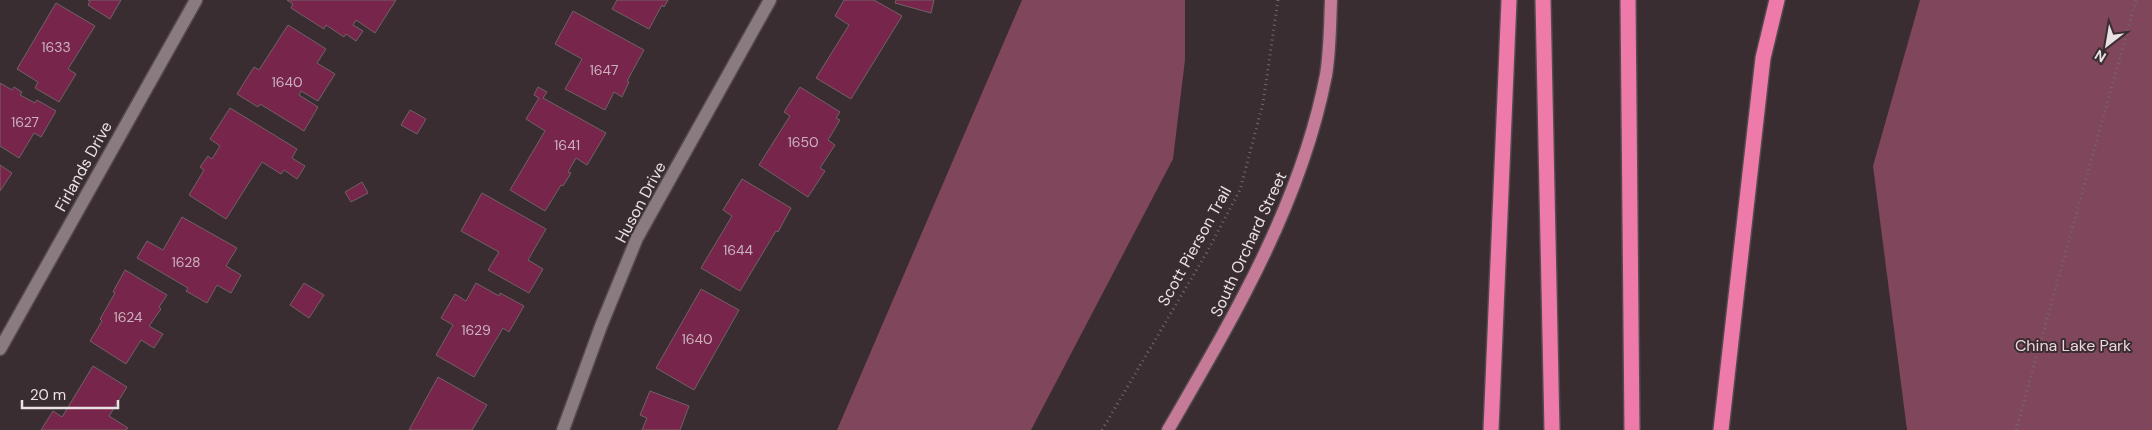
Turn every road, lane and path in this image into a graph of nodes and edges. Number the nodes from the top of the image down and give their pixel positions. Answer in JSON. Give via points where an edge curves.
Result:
{"nodes":[{"id":1,"x":196,"y":0,"type":"edge"},
{"id":2,"x":770,"y":0,"type":"edge"},
{"id":3,"x":1278,"y":0,"type":"edge"},
{"id":4,"x":1331,"y":0,"type":"edge"},
{"id":5,"x":1509,"y":0,"type":"edge"},
{"id":6,"x":1543,"y":0,"type":"edge"},
{"id":7,"x":1628,"y":0,"type":"edge"},
{"id":8,"x":1777,"y":0,"type":"edge"},
{"id":9,"x":2136,"y":0,"type":"edge"},
{"id":10,"x":0,"y":349,"type":"edge"},
{"id":11,"x":563,"y":430,"type":"edge"},
{"id":12,"x":1102,"y":430,"type":"edge"},
{"id":13,"x":1168,"y":430,"type":"edge"},
{"id":14,"x":1491,"y":430,"type":"edge"},
{"id":15,"x":1552,"y":430,"type":"edge"},
{"id":16,"x":1632,"y":430,"type":"edge"},
{"id":17,"x":1721,"y":430,"type":"edge"},
{"id":18,"x":2016,"y":430,"type":"edge"}],
"edges":[{"from":1,"to":10,"type":"street","name":"Firlands Drive"},
{"from":2,"to":11,"type":"street","name":"Huson Drive","via":[[637,238]]},
{"from":3,"to":12,"type":"path","name":"Scott Pierson Trail","via":[[1262,103],[1240,190]]},
{"from":4,"to":13,"type":"main road","name":"South Orchard Street","via":[[1326,73],[1300,170],[1280,222],[1252,278]]},
{"from":5,"to":14,"type":"highway"},
{"from":6,"to":15,"type":"highway"},
{"from":7,"to":16,"type":"highway"},
{"from":8,"to":17,"type":"highway","via":[[1763,58]]},
{"from":9,"to":18,"type":"path"}]}
